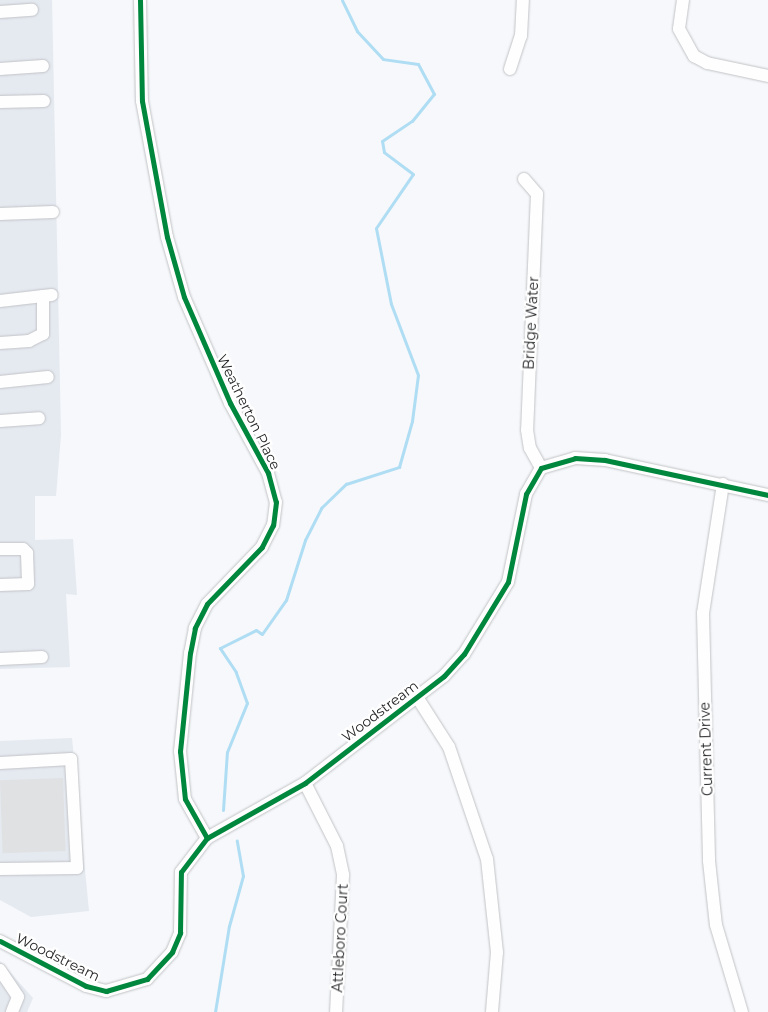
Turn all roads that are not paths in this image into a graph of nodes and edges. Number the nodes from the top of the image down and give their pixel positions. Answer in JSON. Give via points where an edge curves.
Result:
{"nodes":[{"id":1,"x":140,"y":0,"type":"edge"},
{"id":2,"x":523,"y":0,"type":"edge"},
{"id":3,"x":683,"y":0,"type":"edge"},
{"id":4,"x":32,"y":10,"type":"dead end"},
{"id":5,"x":0,"y":12,"type":"edge"},
{"id":6,"x":43,"y":66,"type":"dead end"},
{"id":7,"x":0,"y":69,"type":"edge"},
{"id":8,"x":510,"y":69,"type":"dead end"},
{"id":9,"x":768,"y":76,"type":"edge"},
{"id":10,"x":44,"y":101,"type":"dead end"},
{"id":11,"x":0,"y":102,"type":"edge"},
{"id":12,"x":524,"y":179,"type":"dead end"},
{"id":13,"x":53,"y":212,"type":"dead end"},
{"id":14,"x":0,"y":214,"type":"edge"},
{"id":15,"x":0,"y":301,"type":"edge"},
{"id":16,"x":0,"y":343,"type":"edge"},
{"id":17,"x":48,"y":377,"type":"dead end"},
{"id":18,"x":0,"y":382,"type":"edge"},
{"id":19,"x":39,"y":418,"type":"dead end"},
{"id":20,"x":0,"y":421,"type":"edge"},
{"id":21,"x":541,"y":468,"type":"junction"},
{"id":22,"x":723,"y":484,"type":"junction"},
{"id":23,"x":768,"y":495,"type":"edge"},
{"id":24,"x":0,"y":549,"type":"edge"},
{"id":25,"x":0,"y":585,"type":"edge"},
{"id":26,"x":42,"y":657,"type":"dead end"},
{"id":27,"x":0,"y":658,"type":"edge"},
{"id":28,"x":417,"y":697,"type":"junction"},
{"id":29,"x":0,"y":763,"type":"edge"},
{"id":30,"x":305,"y":783,"type":"junction"},
{"id":31,"x":207,"y":838,"type":"junction"},
{"id":32,"x":0,"y":869,"type":"edge"},
{"id":33,"x":0,"y":941,"type":"edge"},
{"id":34,"x":0,"y":970,"type":"edge"},
{"id":35,"x":12,"y":1012,"type":"edge"},
{"id":36,"x":336,"y":1012,"type":"edge"},
{"id":37,"x":492,"y":1012,"type":"edge"},
{"id":38,"x":742,"y":1012,"type":"edge"}],
"edges":[{"from":1,"to":31,"type":"street","name":"Weatherton Place","via":[[142,101],[167,237],[184,297],[211,361],[268,473],[276,502],[273,525],[262,547],[207,604],[195,628],[180,751],[185,799]]},
{"from":2,"to":8,"type":"street","via":[[521,36]]},
{"from":3,"to":9,"type":"street","via":[[679,29],[694,56],[707,63]]},
{"from":4,"to":5,"type":"street"},
{"from":6,"to":7,"type":"street"},
{"from":10,"to":11,"type":"street"},
{"from":12,"to":21,"type":"street","name":"Bridge Water","via":[[537,194],[527,430],[530,448]]},
{"from":13,"to":14,"type":"street"},
{"from":15,"to":16,"type":"street","via":[[47,296],[43,334],[29,341]]},
{"from":17,"to":18,"type":"street"},
{"from":19,"to":20,"type":"street"},
{"from":21,"to":22,"type":"street","via":[[574,458],[605,460]]},
{"from":21,"to":28,"type":"street","name":"Woodstream","via":[[526,494],[516,552],[497,605],[464,654]]},
{"from":22,"to":23,"type":"street"},
{"from":22,"to":38,"type":"street","name":"Current Drive","via":[[703,613],[709,851],[716,925]]},
{"from":24,"to":25,"type":"street","via":[[23,549],[28,584]]},
{"from":26,"to":27,"type":"street"},
{"from":28,"to":30,"type":"street","name":"Woodstream"},
{"from":28,"to":37,"type":"street","via":[[449,747],[487,859],[497,952]]},
{"from":29,"to":32,"type":"street","via":[[71,758],[77,868]]},
{"from":30,"to":31,"type":"street","name":"Woodstream"},
{"from":30,"to":36,"type":"street","name":"Attleboro Court","via":[[337,846],[342,875]]},
{"from":31,"to":33,"type":"street","name":"Woodstream","via":[[181,872],[180,933],[172,952],[147,979],[106,991],[86,986]]},
{"from":34,"to":35,"type":"street","via":[[18,997]]}]}
